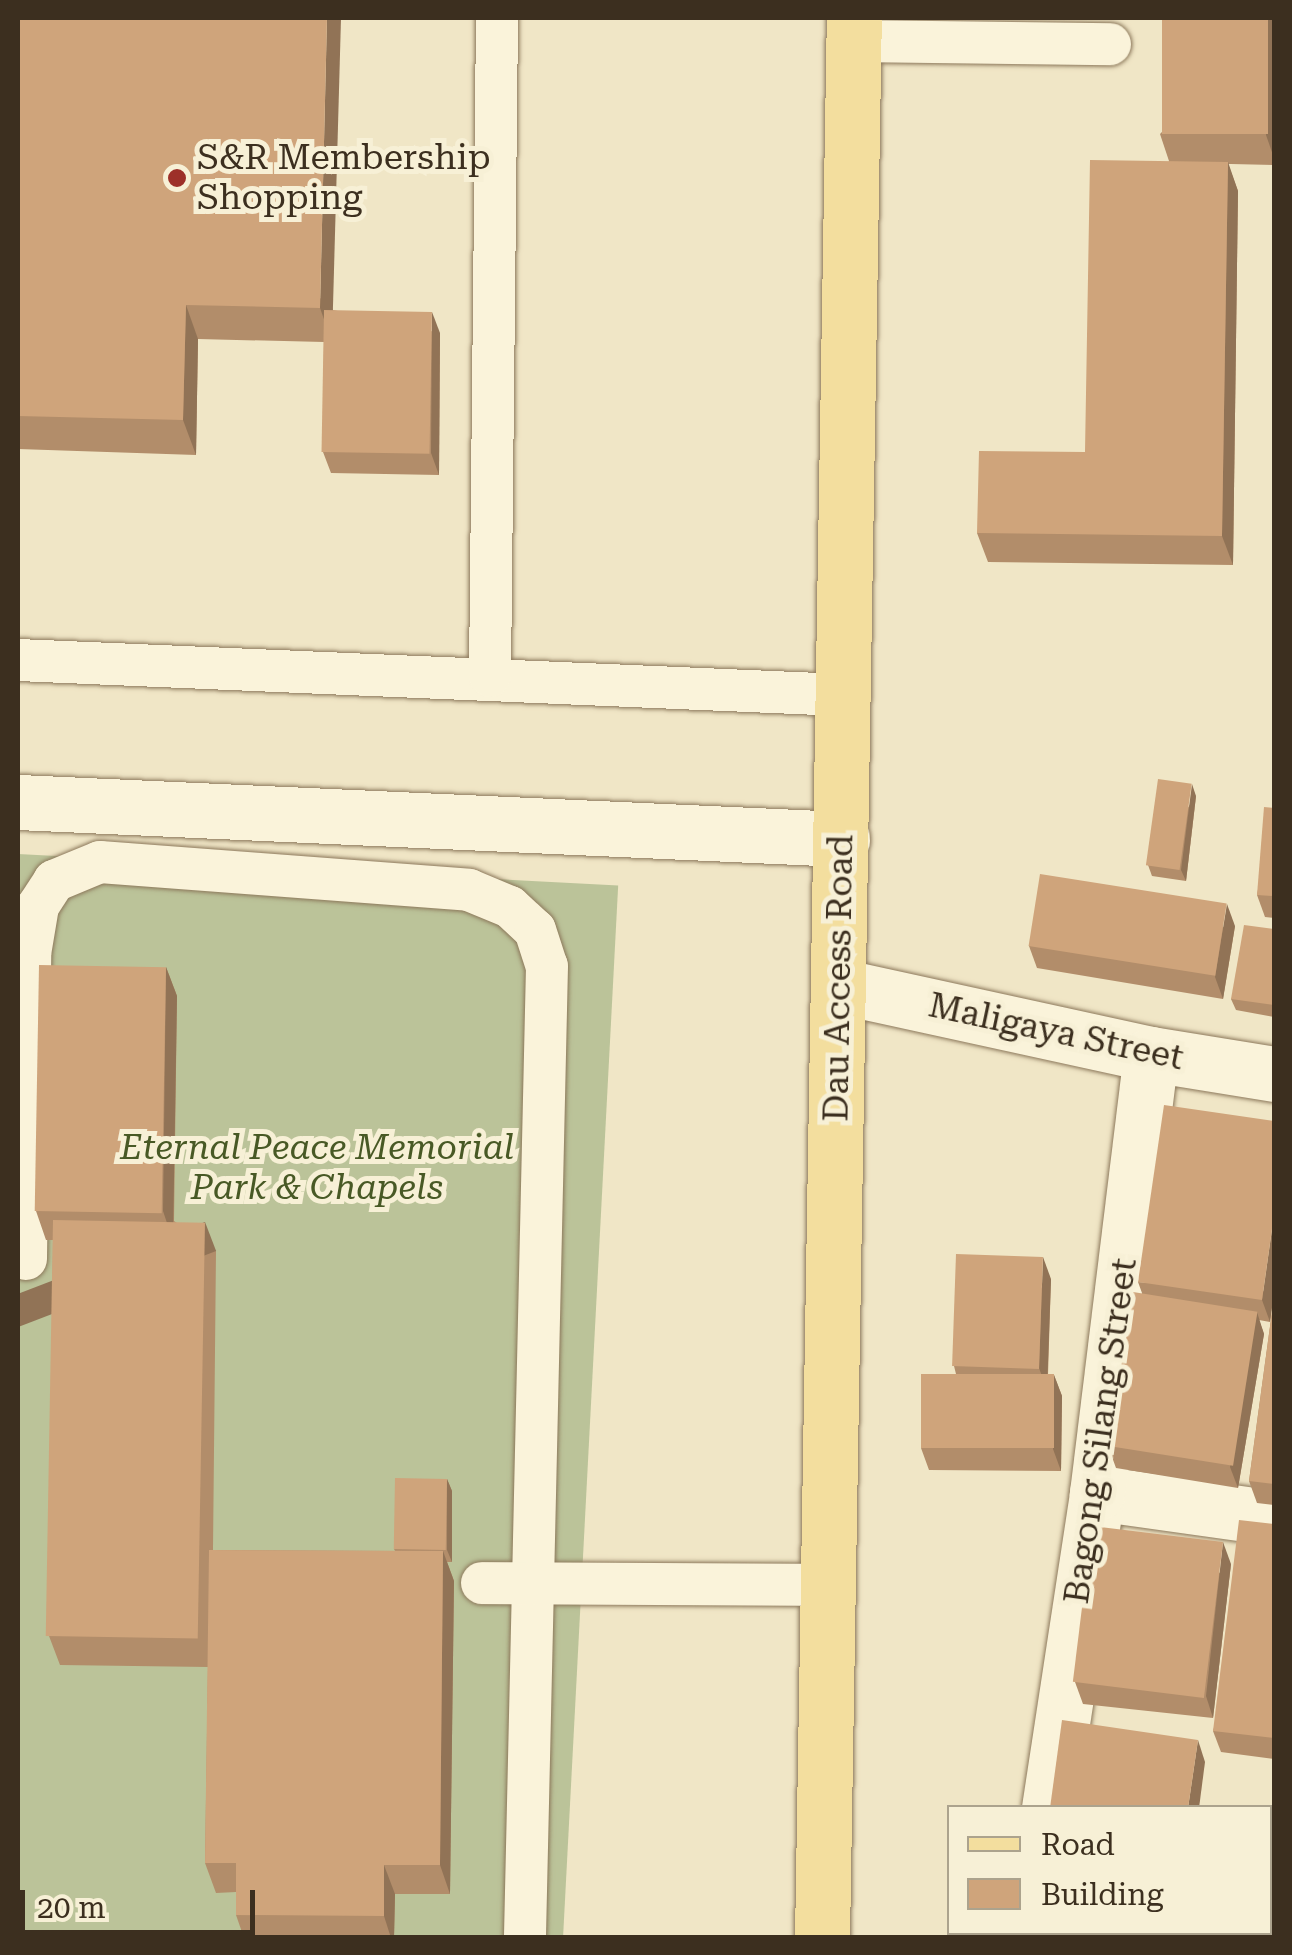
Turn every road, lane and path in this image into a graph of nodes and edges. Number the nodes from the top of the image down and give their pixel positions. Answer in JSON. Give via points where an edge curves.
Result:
{"nodes":[{"id":1,"x":497,"y":18,"type":"edge"},
{"id":2,"x":854,"y":30,"type":"edge"},
{"id":3,"x":1110,"y":44,"type":"dead end"},
{"id":4,"x":18,"y":660,"type":"edge"},
{"id":5,"x":490,"y":676,"type":"junction"},
{"id":6,"x":844,"y":696,"type":"junction"},
{"id":7,"x":18,"y":802,"type":"edge"},
{"id":8,"x":842,"y":839,"type":"junction"},
{"id":9,"x":839,"y":986,"type":"junction"},
{"id":10,"x":1151,"y":1054,"type":"junction"},
{"id":11,"x":1274,"y":1074,"type":"edge"},
{"id":12,"x":26,"y":1260,"type":"dead end"},
{"id":13,"x":1097,"y":1494,"type":"junction"},
{"id":14,"x":1274,"y":1518,"type":"edge"},
{"id":15,"x":529,"y":1582,"type":"junction"},
{"id":16,"x":482,"y":1583,"type":"dead end"},
{"id":17,"x":827,"y":1585,"type":"junction"},
{"id":18,"x":1049,"y":1805,"type":"edge"},
{"id":19,"x":525,"y":1938,"type":"edge"},
{"id":20,"x":822,"y":1938,"type":"edge"}],
"edges":[{"from":1,"to":5,"type":"lane"},
{"from":2,"to":3,"type":"lane"},
{"from":2,"to":6,"type":"main road","name":"Dau Access Road"},
{"from":4,"to":5,"type":"lane"},
{"from":5,"to":6,"type":"lane"},
{"from":6,"to":8,"type":"main road","name":"Dau Access Road"},
{"from":7,"to":8,"type":"street"},
{"from":8,"to":9,"type":"main road","name":"Dau Access Road"},
{"from":9,"to":10,"type":"street","name":"Maligaya Street"},
{"from":9,"to":17,"type":"main road","name":"Dau Access Road"},
{"from":10,"to":11,"type":"street","name":"Maligaya Street"},
{"from":10,"to":13,"type":"street","name":"Bagong Silang Street"},
{"from":12,"to":15,"type":"lane","via":[[30,954],[38,906],[54,881],[100,862],[469,890],[510,907],[535,930],[546,966]]},
{"from":13,"to":14,"type":"street"},
{"from":13,"to":18,"type":"street","name":"Bagong Silang Street"},
{"from":15,"to":16,"type":"lane"},
{"from":15,"to":17,"type":"lane"},
{"from":15,"to":19,"type":"lane"},
{"from":17,"to":20,"type":"main road","name":"Dau Access Road"}]}
